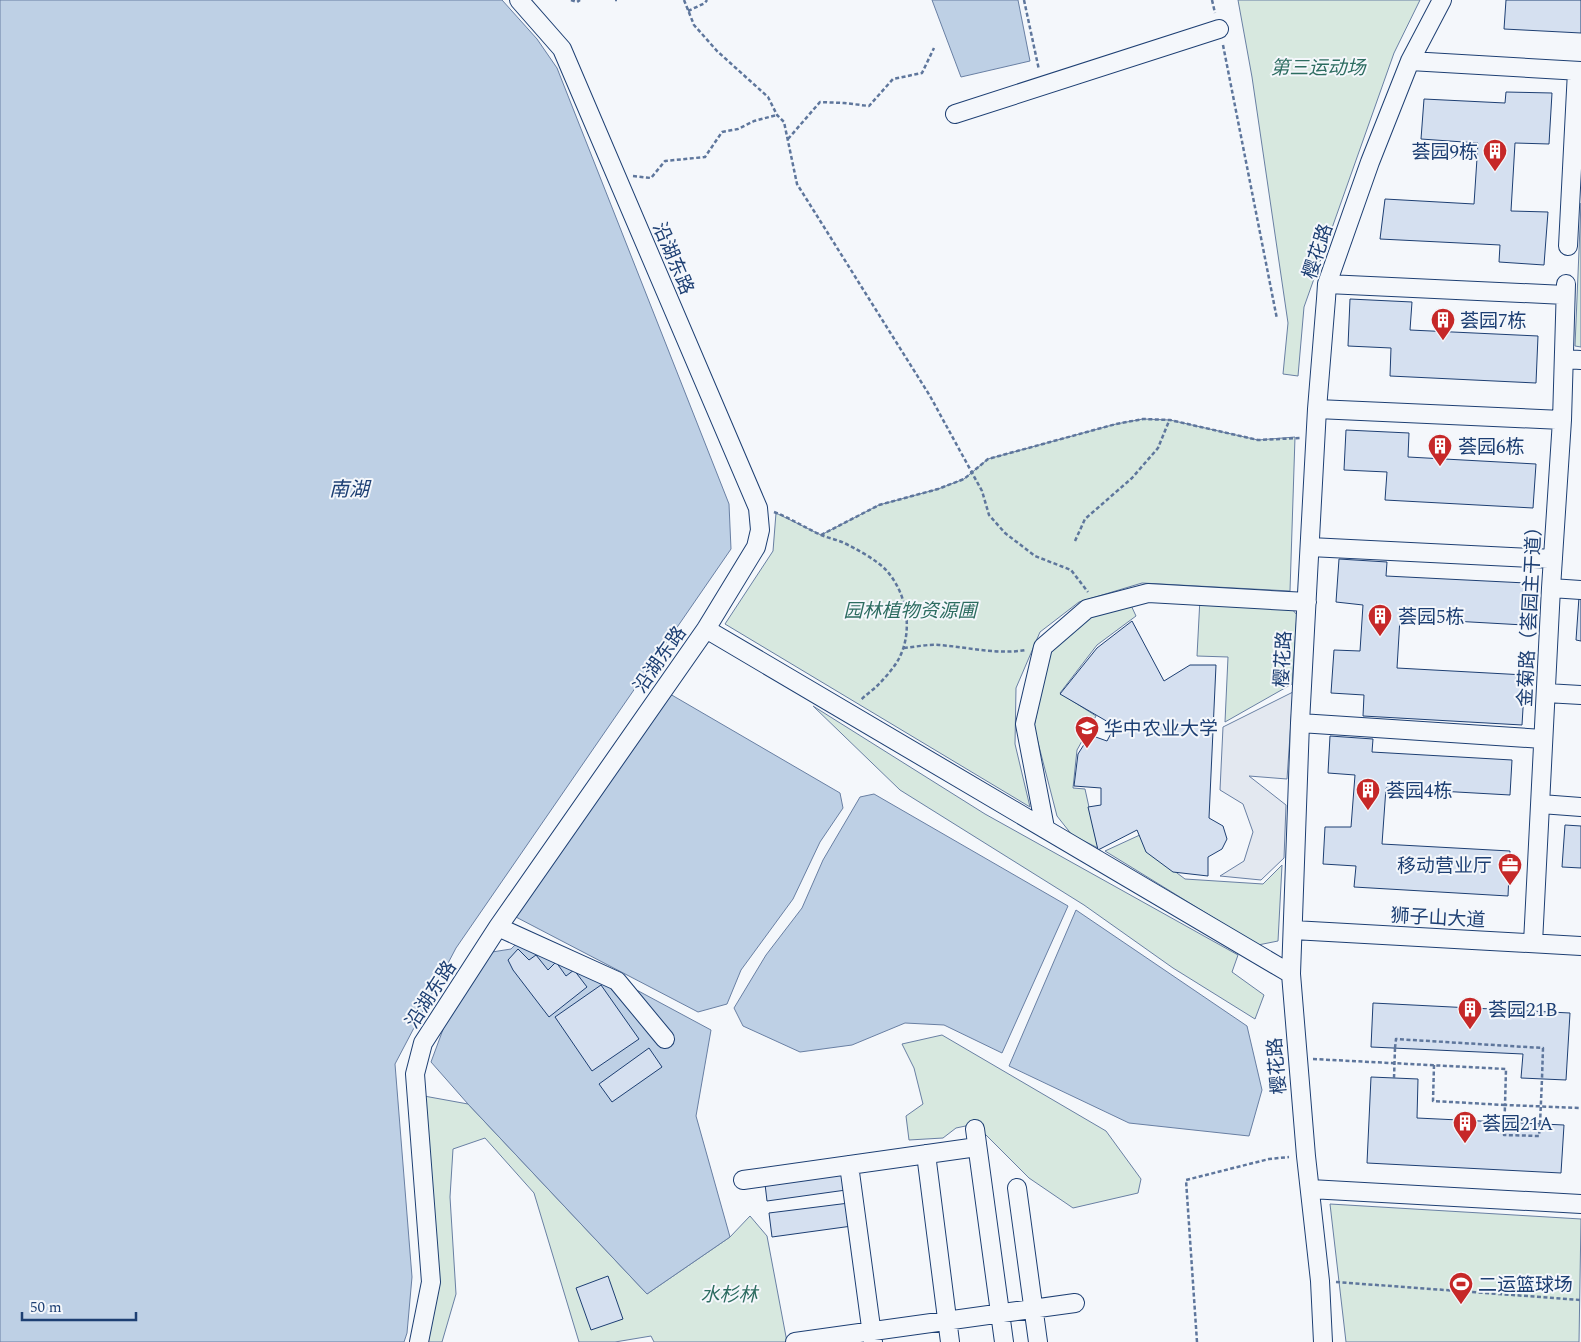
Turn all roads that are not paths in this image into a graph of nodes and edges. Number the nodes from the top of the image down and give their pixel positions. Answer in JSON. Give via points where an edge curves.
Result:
{"nodes":[{"id":1,"x":519,"y":0,"type":"edge"},
{"id":2,"x":1442,"y":0,"type":"edge"},
{"id":3,"x":1219,"y":29,"type":"road end"},
{"id":4,"x":1410,"y":61,"type":"junction"},
{"id":5,"x":1579,"y":71,"type":"edge"},
{"id":6,"x":955,"y":114,"type":"dead end"},
{"id":7,"x":1568,"y":246,"type":"dead end"},
{"id":8,"x":1327,"y":284,"type":"junction"},
{"id":9,"x":1572,"y":359,"type":"edge"},
{"id":10,"x":1317,"y":409,"type":"junction"},
{"id":11,"x":1562,"y":420,"type":"junction"},
{"id":12,"x":1310,"y":547,"type":"junction"},
{"id":13,"x":1553,"y":559,"type":"junction"},
{"id":14,"x":1551,"y":588,"type":"junction"},
{"id":15,"x":1581,"y":590,"type":"edge"},
{"id":16,"x":1306,"y":602,"type":"junction"},
{"id":17,"x":706,"y":628,"type":"junction"},
{"id":18,"x":1546,"y":693,"type":"junction"},
{"id":19,"x":1581,"y":695,"type":"edge"},
{"id":20,"x":1300,"y":723,"type":"junction"},
{"id":21,"x":1543,"y":739,"type":"junction"},
{"id":22,"x":1541,"y":804,"type":"junction"},
{"id":23,"x":1581,"y":806,"type":"edge"},
{"id":24,"x":1045,"y":828,"type":"junction"},
{"id":25,"x":498,"y":927,"type":"junction"},
{"id":26,"x":1293,"y":930,"type":"junction"},
{"id":27,"x":1533,"y":943,"type":"junction"},
{"id":28,"x":1581,"y":946,"type":"edge"},
{"id":29,"x":1290,"y":974,"type":"junction"},
{"id":30,"x":665,"y":1039,"type":"dead end"},
{"id":31,"x":975,"y":1129,"type":"dead end"},
{"id":32,"x":977,"y":1147,"type":"junction"},
{"id":33,"x":926,"y":1154,"type":"junction"},
{"id":34,"x":849,"y":1165,"type":"junction"},
{"id":35,"x":743,"y":1180,"type":"dead end"},
{"id":36,"x":1017,"y":1188,"type":"dead end"},
{"id":37,"x":1310,"y":1189,"type":"junction"},
{"id":38,"x":1581,"y":1204,"type":"edge"},
{"id":39,"x":1075,"y":1303,"type":"dead end"},
{"id":40,"x":1033,"y":1309,"type":"junction"},
{"id":41,"x":1000,"y":1314,"type":"junction"},
{"id":42,"x":947,"y":1321,"type":"junction"},
{"id":43,"x":873,"y":1337,"type":"edge"},
{"id":44,"x":420,"y":1342,"type":"edge"},
{"id":45,"x":795,"y":1342,"type":"edge"},
{"id":46,"x":950,"y":1342,"type":"edge"},
{"id":47,"x":1004,"y":1342,"type":"edge"},
{"id":48,"x":1038,"y":1342,"type":"edge"},
{"id":49,"x":1324,"y":1342,"type":"edge"}],
"edges":[{"from":1,"to":17,"type":"street","name":"沿湖东路","via":[[562,49],[758,508],[760,530],[756,547]]},
{"from":2,"to":4,"type":"street","name":"樱花路"},
{"from":3,"to":6,"type":"street"},
{"from":4,"to":5,"type":"street"},
{"from":4,"to":8,"type":"street","name":"樱花路"},
{"from":5,"to":7,"type":"street"},
{"from":8,"to":9,"type":"street","name":"金菊路（荟园主干道）","via":[[1565,289]]},
{"from":8,"to":10,"type":"street","name":"樱花路"},
{"from":9,"to":11,"type":"street","name":"金菊路（荟园主干道）"},
{"from":10,"to":11,"type":"street"},
{"from":10,"to":12,"type":"street","name":"樱花路"},
{"from":11,"to":13,"type":"street","name":"金菊路（荟园主干道）"},
{"from":12,"to":13,"type":"street"},
{"from":12,"to":16,"type":"street","name":"樱花路"},
{"from":13,"to":14,"type":"street","name":"金菊路（荟园主干道）"},
{"from":14,"to":15,"type":"street"},
{"from":14,"to":18,"type":"street","name":"金菊路（荟园主干道）"},
{"from":16,"to":20,"type":"street","name":"樱花路"},
{"from":16,"to":24,"type":"street","via":[[1148,592],[1087,609],[1043,648],[1026,724]]},
{"from":17,"to":24,"type":"street"},
{"from":17,"to":25,"type":"street","name":"沿湖东路"},
{"from":18,"to":19,"type":"street"},
{"from":18,"to":21,"type":"street","name":"金菊路（荟园主干道）"},
{"from":20,"to":21,"type":"street"},
{"from":20,"to":26,"type":"street","name":"樱花路"},
{"from":21,"to":22,"type":"street","name":"金菊路（荟园主干道）"},
{"from":22,"to":23,"type":"street"},
{"from":22,"to":27,"type":"street","name":"金菊路（荟园主干道）"},
{"from":24,"to":29,"type":"street"},
{"from":25,"to":30,"type":"street","via":[[617,981]]},
{"from":25,"to":44,"type":"street","name":"沿湖东路","via":[[423,1043],[416,1074],[431,1282]]},
{"from":26,"to":27,"type":"street","name":"狮子山大道"},
{"from":26,"to":29,"type":"street","name":"樱花路"},
{"from":27,"to":28,"type":"street","name":"狮子山大道"},
{"from":29,"to":37,"type":"street","name":"樱花路"},
{"from":31,"to":32,"type":"street"},
{"from":32,"to":33,"type":"street"},
{"from":32,"to":41,"type":"street"},
{"from":33,"to":34,"type":"street"},
{"from":33,"to":42,"type":"street"},
{"from":34,"to":35,"type":"street"},
{"from":34,"to":43,"type":"street"},
{"from":36,"to":40,"type":"street"},
{"from":37,"to":38,"type":"street"},
{"from":37,"to":49,"type":"street","name":"樱花路"},
{"from":39,"to":40,"type":"street"},
{"from":40,"to":41,"type":"street"},
{"from":40,"to":48,"type":"street"},
{"from":41,"to":42,"type":"street"},
{"from":41,"to":47,"type":"street"},
{"from":42,"to":43,"type":"street"},
{"from":42,"to":46,"type":"street"},
{"from":43,"to":45,"type":"street"}]}
